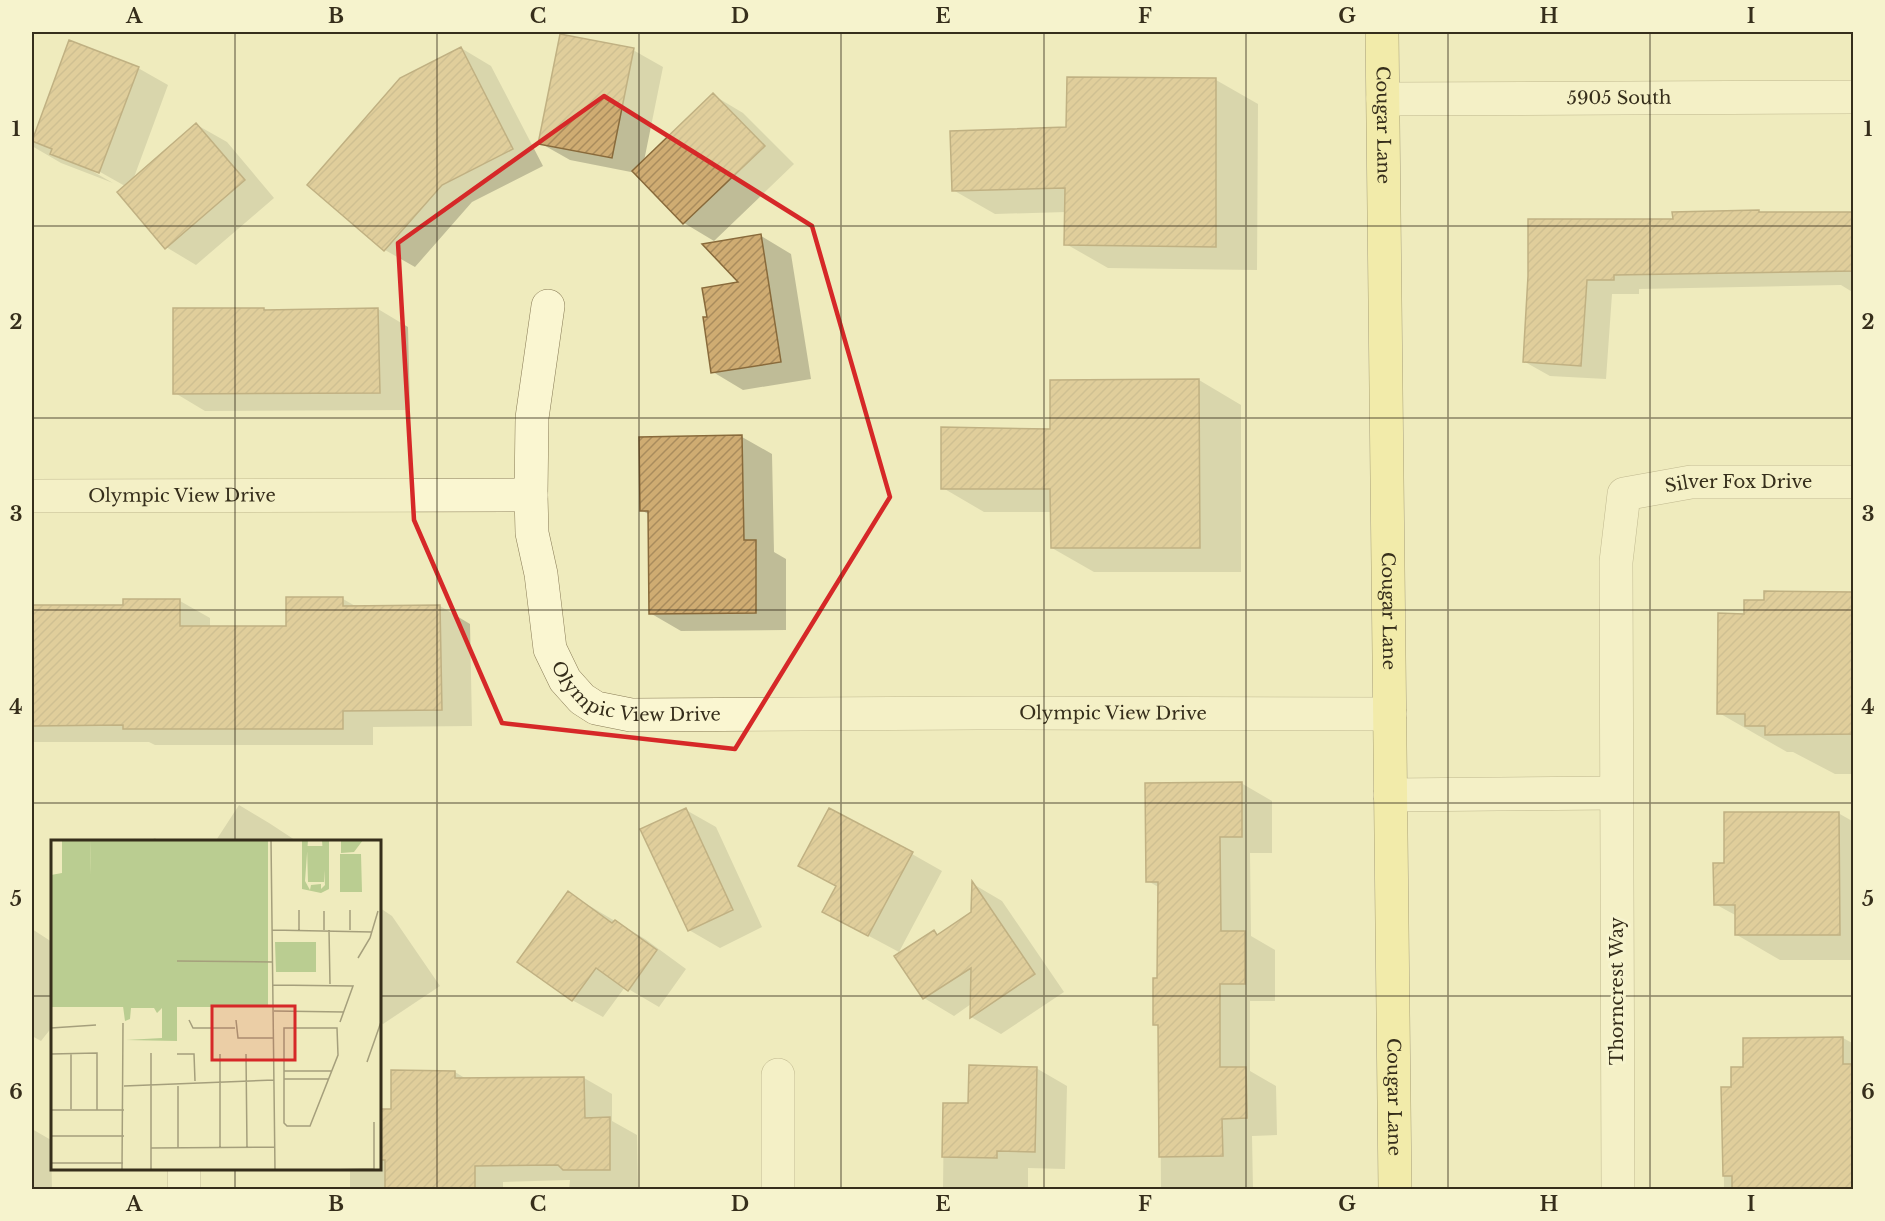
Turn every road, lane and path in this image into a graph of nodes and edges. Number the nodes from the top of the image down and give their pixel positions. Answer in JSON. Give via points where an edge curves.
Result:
{"nodes":[{"id":1,"x":1382,"y":32,"type":"edge"},
{"id":2,"x":1854,"y":97,"type":"edge"},
{"id":3,"x":1383,"y":99,"type":"junction"},
{"id":4,"x":548,"y":306,"type":"dead end"},
{"id":5,"x":1854,"y":482,"type":"edge"},
{"id":6,"x":1624,"y":494,"type":"joint"},
{"id":7,"x":531,"y":495,"type":"junction"},
{"id":8,"x":32,"y":496,"type":"edge"},
{"id":9,"x":1390,"y":714,"type":"junction"},
{"id":10,"x":1616,"y":793,"type":"junction"},
{"id":11,"x":1390,"y":795,"type":"junction"},
{"id":12,"x":778,"y":1075,"type":"dead end"},
{"id":13,"x":184,"y":1170,"type":"edge"},
{"id":14,"x":184,"y":1190,"type":"edge"},
{"id":15,"x":778,"y":1190,"type":"edge"},
{"id":16,"x":1395,"y":1190,"type":"edge"},
{"id":17,"x":1618,"y":1190,"type":"edge"}],
"edges":[{"from":1,"to":3,"type":"main road","name":"Cougar Lane"},
{"from":2,"to":3,"type":"street","name":"5905 South"},
{"from":3,"to":9,"type":"main road","name":"Cougar Lane"},
{"from":4,"to":7,"type":"street","via":[[532,418]]},
{"from":5,"to":6,"type":"street","name":"Silver Fox Drive","via":[[1691,482]]},
{"from":6,"to":10,"type":"street","name":"Thorncrest Way","via":[[1616,562]]},
{"from":7,"to":8,"type":"street","name":"Olympic View Drive"},
{"from":7,"to":9,"type":"street","name":"Olympic View Drive","via":[[532,533],[549,649],[565,680],[596,708],[631,715]]},
{"from":9,"to":11,"type":"main road","name":"Cougar Lane"},
{"from":10,"to":11,"type":"street"},
{"from":10,"to":17,"type":"street","name":"Thorncrest Way"},
{"from":11,"to":16,"type":"main road","name":"Cougar Lane"},
{"from":12,"to":15,"type":"street"},
{"from":13,"to":14,"type":"street"}]}
